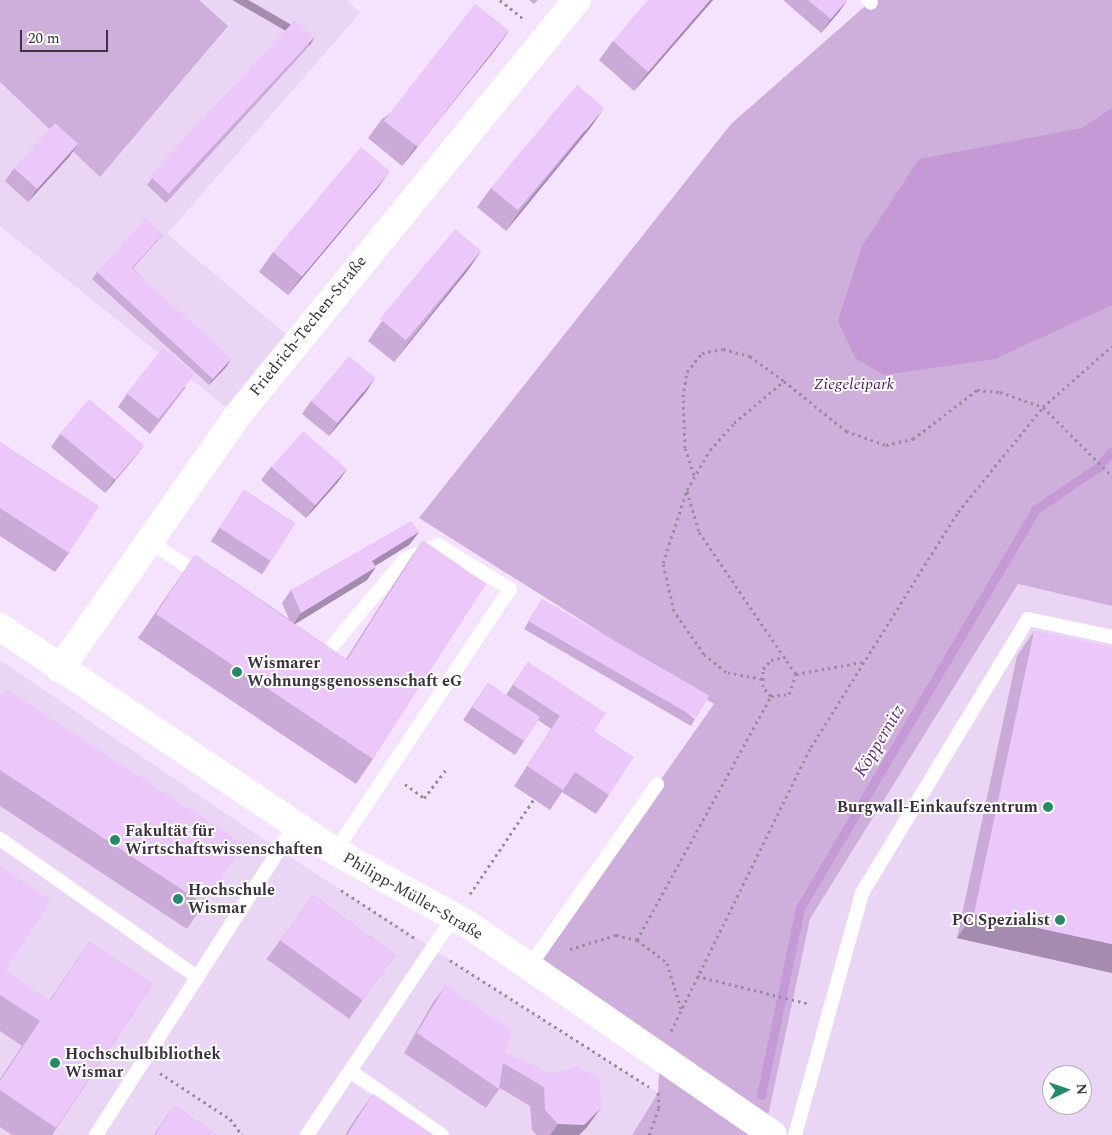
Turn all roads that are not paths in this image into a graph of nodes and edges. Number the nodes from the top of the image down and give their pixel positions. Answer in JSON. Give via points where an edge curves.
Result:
{"nodes":[{"id":1,"x":577,"y":0,"type":"edge"},
{"id":2,"x":147,"y":540,"type":"junction"},
{"id":3,"x":212,"y":582,"type":"edge"},
{"id":4,"x":0,"y":627,"type":"edge"},
{"id":5,"x":1112,"y":637,"type":"edge"},
{"id":6,"x":308,"y":646,"type":"edge"},
{"id":7,"x":60,"y":670,"type":"junction"},
{"id":8,"x":657,"y":785,"type":"dead end"},
{"id":9,"x":296,"y":824,"type":"junction"},
{"id":10,"x":0,"y":839,"type":"edge"},
{"id":11,"x":335,"y":851,"type":"junction"},
{"id":12,"x":460,"y":908,"type":"junction"},
{"id":13,"x":528,"y":967,"type":"junction"},
{"id":14,"x":197,"y":977,"type":"junction"},
{"id":15,"x":350,"y":1071,"type":"junction"},
{"id":16,"x":768,"y":1131,"type":"edge"},
{"id":17,"x":96,"y":1135,"type":"edge"},
{"id":18,"x":308,"y":1135,"type":"edge"},
{"id":19,"x":442,"y":1135,"type":"edge"},
{"id":20,"x":795,"y":1135,"type":"edge"}],
"edges":[{"from":1,"to":2,"type":"street","name":"Friedrich-Techen-Straße","via":[[294,342]]},
{"from":2,"to":3,"type":"lane"},
{"from":2,"to":7,"type":"street","name":"Friedrich-Techen-Straße"},
{"from":4,"to":7,"type":"street","name":"Philipp-Müller-Straße"},
{"from":5,"to":20,"type":"lane","via":[[1028,619],[862,893]]},
{"from":6,"to":11,"type":"lane","via":[[324,656],[404,560],[438,545],[510,589]]},
{"from":7,"to":9,"type":"street","name":"Philipp-Müller-Straße"},
{"from":8,"to":13,"type":"lane"},
{"from":9,"to":11,"type":"street","name":"Philipp-Müller-Straße"},
{"from":9,"to":14,"type":"lane"},
{"from":10,"to":14,"type":"lane"},
{"from":11,"to":12,"type":"street","name":"Philipp-Müller-Straße"},
{"from":12,"to":13,"type":"street","name":"Philipp-Müller-Straße"},
{"from":12,"to":15,"type":"lane"},
{"from":13,"to":16,"type":"street","name":"Philipp-Müller-Straße"},
{"from":14,"to":17,"type":"lane"},
{"from":15,"to":18,"type":"lane"},
{"from":15,"to":19,"type":"lane"}]}
